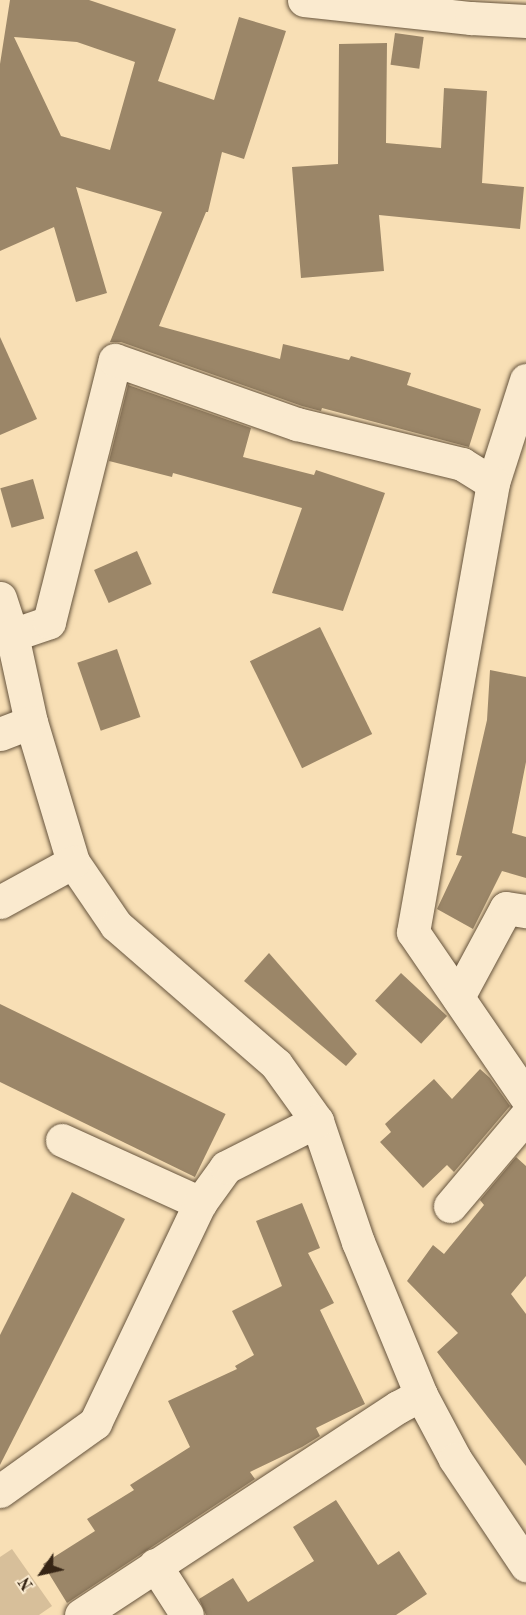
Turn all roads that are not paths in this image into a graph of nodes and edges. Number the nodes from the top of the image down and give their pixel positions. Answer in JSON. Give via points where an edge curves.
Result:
{"nodes":[{"id":1,"x":304,"y":0,"type":"edge"},
{"id":2,"x":526,"y":21,"type":"edge"},
{"id":3,"x":526,"y":380,"type":"edge"},
{"id":4,"x":493,"y":483,"type":"junction"},
{"id":5,"x":0,"y":598,"type":"edge"},
{"id":6,"x":12,"y":635,"type":"junction"},
{"id":7,"x":31,"y":722,"type":"junction"},
{"id":8,"x":0,"y":734,"type":"edge"},
{"id":9,"x":73,"y":862,"type":"junction"},
{"id":10,"x":0,"y":902,"type":"edge"},
{"id":11,"x":526,"y":910,"type":"edge"},
{"id":12,"x":458,"y":997,"type":"junction"},
{"id":13,"x":526,"y":1097,"type":"edge"},
{"id":14,"x":526,"y":1116,"type":"edge"},
{"id":15,"x":317,"y":1121,"type":"junction"},
{"id":16,"x":62,"y":1140,"type":"dead end"},
{"id":17,"x":200,"y":1203,"type":"junction"},
{"id":18,"x":450,"y":1206,"type":"dead end"},
{"id":19,"x":421,"y":1395,"type":"junction"},
{"id":20,"x":0,"y":1491,"type":"edge"},
{"id":21,"x":155,"y":1565,"type":"junction"},
{"id":22,"x":526,"y":1566,"type":"edge"},
{"id":23,"x":81,"y":1615,"type":"edge"},
{"id":24,"x":187,"y":1615,"type":"edge"}],
"edges":[{"from":1,"to":2,"type":"street"},
{"from":3,"to":4,"type":"street"},
{"from":4,"to":6,"type":"street","via":[[462,464],[297,424],[115,360],[49,622]]},
{"from":4,"to":12,"type":"street","via":[[413,932]]},
{"from":5,"to":6,"type":"street"},
{"from":6,"to":7,"type":"street"},
{"from":7,"to":8,"type":"street"},
{"from":7,"to":9,"type":"street"},
{"from":9,"to":10,"type":"street"},
{"from":9,"to":15,"type":"street","via":[[116,925],[276,1064]]},
{"from":11,"to":12,"type":"street","via":[[506,908]]},
{"from":12,"to":13,"type":"street"},
{"from":14,"to":18,"type":"street"},
{"from":15,"to":17,"type":"street","via":[[226,1167]]},
{"from":15,"to":19,"type":"street","via":[[358,1242]]},
{"from":16,"to":17,"type":"street"},
{"from":17,"to":20,"type":"street","via":[[95,1423]]},
{"from":19,"to":21,"type":"street"},
{"from":19,"to":22,"type":"street","via":[[455,1459]]},
{"from":21,"to":23,"type":"street"},
{"from":21,"to":24,"type":"street"}]}
